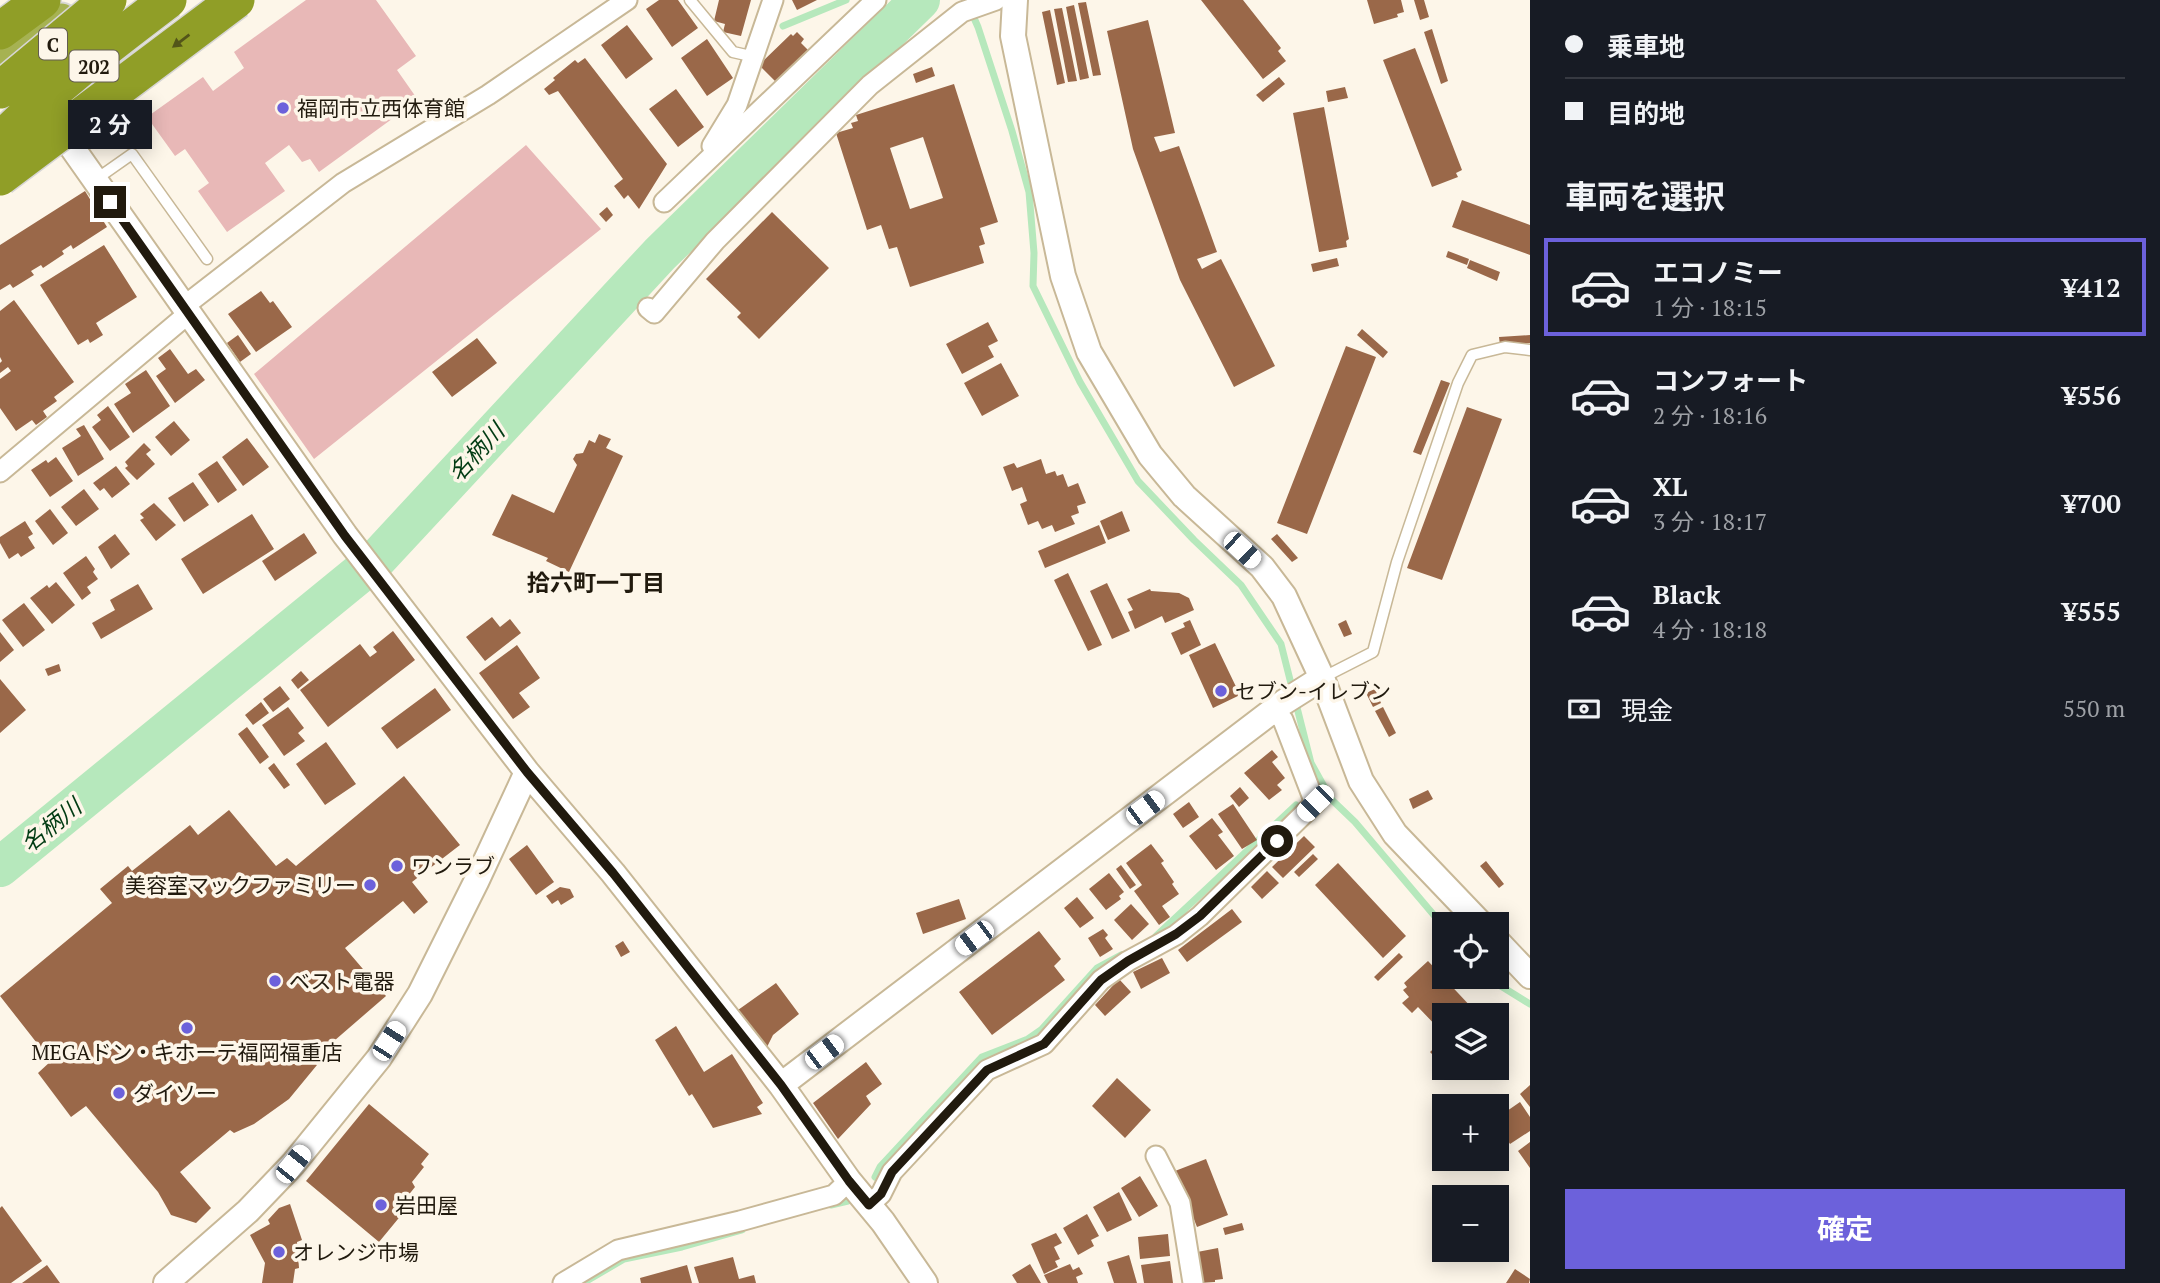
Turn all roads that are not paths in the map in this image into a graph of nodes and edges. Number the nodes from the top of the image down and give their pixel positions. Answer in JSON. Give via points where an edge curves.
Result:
{"nodes":[{"id":1,"x":42,"y":0,"type":"edge"},
{"id":2,"x":91,"y":0,"type":"edge"},
{"id":3,"x":108,"y":0,"type":"edge"},
{"id":4,"x":168,"y":0,"type":"edge"},
{"id":5,"x":187,"y":0,"type":"edge"},
{"id":6,"x":236,"y":0,"type":"edge"},
{"id":7,"x":627,"y":0,"type":"edge"},
{"id":8,"x":690,"y":0,"type":"edge"},
{"id":9,"x":773,"y":0,"type":"edge"},
{"id":10,"x":876,"y":0,"type":"edge"},
{"id":11,"x":996,"y":3,"type":"edge"},
{"id":12,"x":3,"y":47,"type":"edge"},
{"id":13,"x":755,"y":57,"type":"junction"},
{"id":14,"x":0,"y":90,"type":"edge"},
{"id":15,"x":41,"y":104,"type":"junction"},
{"id":16,"x":0,"y":130,"type":"edge"},
{"id":17,"x":0,"y":141,"type":"edge"},
{"id":18,"x":696,"y":170,"type":"junction"},
{"id":19,"x":0,"y":177,"type":"edge"},
{"id":20,"x":95,"y":181,"type":"junction"},
{"id":21,"x":664,"y":202,"type":"dead end"},
{"id":22,"x":206,"y":260,"type":"dead end"},
{"id":23,"x":648,"y":308,"type":"dead end"},
{"id":24,"x":186,"y":310,"type":"junction"},
{"id":25,"x":1530,"y":350,"type":"edge"},
{"id":26,"x":0,"y":472,"type":"edge"},
{"id":27,"x":1296,"y":695,"type":"junction"},
{"id":28,"x":527,"y":772,"type":"junction"},
{"id":29,"x":1470,"y":912,"type":"edge"},
{"id":30,"x":1509,"y":953,"type":"edge"},
{"id":31,"x":1530,"y":975,"type":"edge"},
{"id":32,"x":781,"y":1085,"type":"junction"},
{"id":33,"x":1156,"y":1156,"type":"dead end"},
{"id":34,"x":849,"y":1181,"type":"junction"},
{"id":35,"x":869,"y":1205,"type":"junction"},
{"id":36,"x":166,"y":1283,"type":"edge"},
{"id":37,"x":562,"y":1283,"type":"edge"},
{"id":38,"x":925,"y":1283,"type":"edge"},
{"id":39,"x":1193,"y":1283,"type":"edge"}],
"edges":[{"from":1,"to":12,"type":"highway","number":"C"},
{"from":2,"to":12,"type":"highway","number":"202"},
{"from":3,"to":14,"type":"highway","number":"C","bridge":true},
{"from":4,"to":17,"type":"highway","bridge":true,"via":[[111,43]]},
{"from":5,"to":15,"type":"highway","number":"202"},
{"from":6,"to":19,"type":"highway","one_way":true,"bridge":true},
{"from":7,"to":24,"type":"street","via":[[488,95],[343,183]]},
{"from":8,"to":13,"type":"lane","via":[[733,52]]},
{"from":9,"to":13,"type":"street"},
{"from":10,"to":18,"type":"street"},
{"from":11,"to":23,"type":"street","via":[[870,85],[715,241],[654,313]]},
{"from":11,"to":27,"type":"street","via":[[1013,36],[1063,276],[1089,352],[1150,455],[1184,496],[1262,567],[1284,596]]},
{"from":12,"to":15,"type":"street"},
{"from":13,"to":18,"type":"street","via":[[737,105]]},
{"from":15,"to":16,"type":"highway","number":"202"},
{"from":15,"to":20,"type":"street"},
{"from":18,"to":21,"type":"street"},
{"from":20,"to":22,"type":"lane","via":[[132,154]]},
{"from":20,"to":24,"type":"street"},
{"from":24,"to":26,"type":"street"},
{"from":24,"to":28,"type":"street","via":[[345,536]]},
{"from":25,"to":27,"type":"lane","via":[[1505,347],[1472,355],[1458,383],[1397,562],[1373,652]]},
{"from":27,"to":29,"type":"street","via":[[1395,834]]},
{"from":27,"to":32,"type":"street"},
{"from":27,"to":35,"type":"street","via":[[1283,720],[1315,803],[1200,916],[1101,980],[1044,1044],[987,1070],[892,1172],[881,1194]]},
{"from":28,"to":32,"type":"street"},
{"from":28,"to":36,"type":"street","via":[[420,994],[379,1058],[293,1164],[248,1211]]},
{"from":30,"to":31,"type":"street"},
{"from":32,"to":34,"type":"street"},
{"from":33,"to":39,"type":"street","via":[[1180,1203]]},
{"from":34,"to":35,"type":"street"},
{"from":34,"to":37,"type":"street","via":[[834,1195],[618,1250]]},
{"from":35,"to":38,"type":"street"}]}
